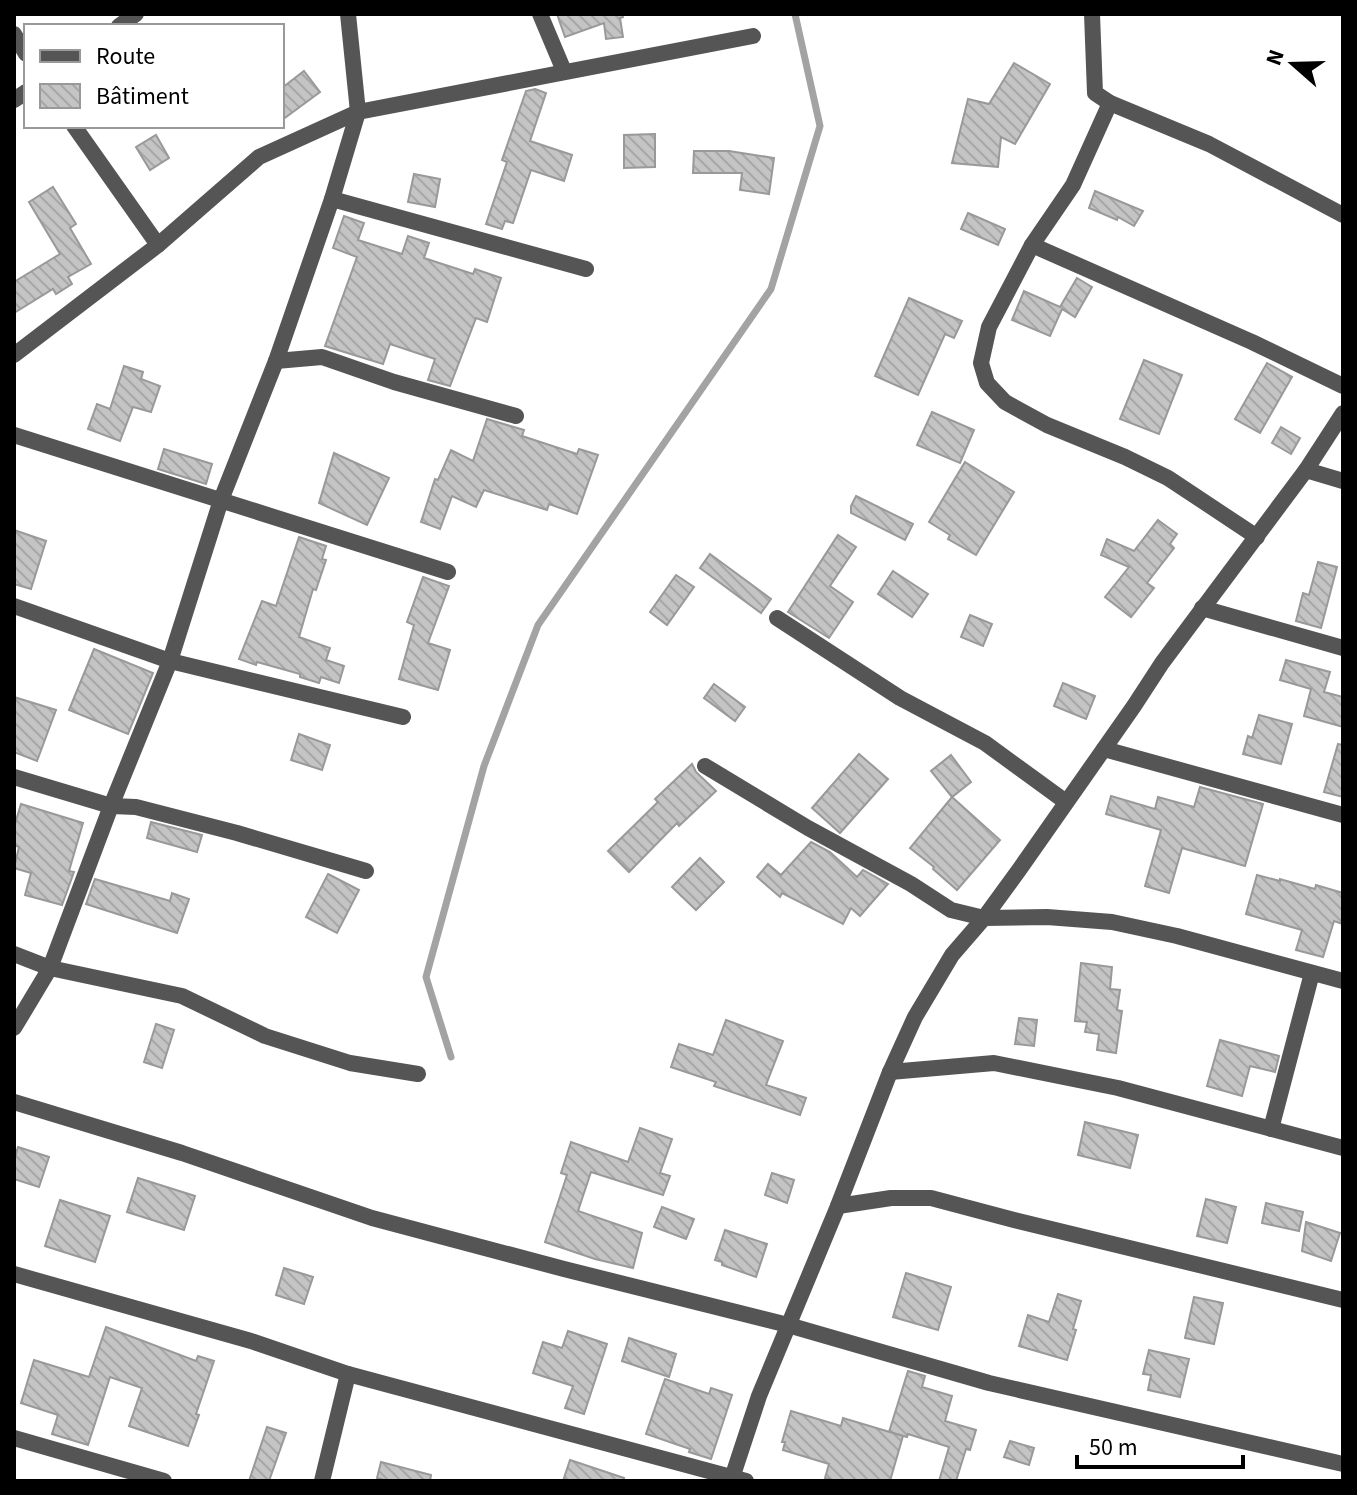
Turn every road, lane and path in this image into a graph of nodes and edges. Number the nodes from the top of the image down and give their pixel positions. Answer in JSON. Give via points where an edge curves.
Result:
{"nodes":[{"id":1,"x":348,"y":14,"type":"edge"},
{"id":2,"x":540,"y":14,"type":"edge"},
{"id":3,"x":1092,"y":14,"type":"edge"},
{"id":4,"x":753,"y":36,"type":"dead end"},
{"id":5,"x":564,"y":71,"type":"junction"},
{"id":6,"x":1110,"y":103,"type":"junction"},
{"id":7,"x":358,"y":112,"type":"junction"},
{"id":8,"x":75,"y":128,"type":"edge"},
{"id":9,"x":332,"y":199,"type":"junction"},
{"id":10,"x":1343,"y":215,"type":"edge"},
{"id":11,"x":158,"y":245,"type":"junction"},
{"id":12,"x":1032,"y":245,"type":"junction"},
{"id":13,"x":586,"y":269,"type":"dead end"},
{"id":14,"x":14,"y":355,"type":"edge"},
{"id":15,"x":276,"y":361,"type":"junction"},
{"id":16,"x":1343,"y":386,"type":"edge"},
{"id":17,"x":1343,"y":413,"type":"edge"},
{"id":18,"x":516,"y":416,"type":"dead end"},
{"id":19,"x":14,"y":435,"type":"edge"},
{"id":20,"x":1306,"y":470,"type":"junction"},
{"id":21,"x":1343,"y":481,"type":"edge"},
{"id":22,"x":221,"y":500,"type":"junction"},
{"id":23,"x":1257,"y":537,"type":"junction"},
{"id":24,"x":448,"y":572,"type":"dead end"},
{"id":25,"x":14,"y":606,"type":"edge"},
{"id":26,"x":1202,"y":608,"type":"junction"},
{"id":27,"x":777,"y":618,"type":"dead end"},
{"id":28,"x":1343,"y":648,"type":"edge"},
{"id":29,"x":170,"y":661,"type":"junction"},
{"id":30,"x":403,"y":717,"type":"dead end"},
{"id":31,"x":1104,"y":749,"type":"junction"},
{"id":32,"x":705,"y":766,"type":"dead end"},
{"id":33,"x":14,"y":777,"type":"edge"},
{"id":34,"x":1066,"y":802,"type":"junction"},
{"id":35,"x":111,"y":806,"type":"junction"},
{"id":36,"x":1343,"y":815,"type":"edge"},
{"id":37,"x":366,"y":871,"type":"dead end"},
{"id":38,"x":984,"y":918,"type":"junction"},
{"id":39,"x":14,"y":954,"type":"edge"},
{"id":40,"x":50,"y":968,"type":"junction"},
{"id":41,"x":1312,"y":973,"type":"junction"},
{"id":42,"x":1343,"y":981,"type":"edge"},
{"id":43,"x":14,"y":1028,"type":"edge"},
{"id":44,"x":890,"y":1072,"type":"junction"},
{"id":45,"x":418,"y":1074,"type":"dead end"},
{"id":46,"x":14,"y":1102,"type":"edge"},
{"id":47,"x":1271,"y":1129,"type":"junction"},
{"id":48,"x":1343,"y":1148,"type":"edge"},
{"id":49,"x":838,"y":1206,"type":"junction"},
{"id":50,"x":14,"y":1274,"type":"edge"},
{"id":51,"x":1343,"y":1300,"type":"edge"},
{"id":52,"x":788,"y":1325,"type":"junction"},
{"id":53,"x":348,"y":1374,"type":"junction"},
{"id":54,"x":14,"y":1438,"type":"edge"},
{"id":55,"x":1343,"y":1464,"type":"edge"},
{"id":56,"x":736,"y":1480,"type":"edge"},
{"id":57,"x":164,"y":1481,"type":"edge"},
{"id":58,"x":322,"y":1481,"type":"edge"}],
"edges":[{"from":1,"to":7,"type":"street"},
{"from":2,"to":5,"type":"street"},
{"from":3,"to":6,"type":"street","via":[[1095,93]]},
{"from":4,"to":5,"type":"street"},
{"from":5,"to":7,"type":"street"},
{"from":6,"to":10,"type":"street","via":[[1209,144]]},
{"from":6,"to":12,"type":"street","via":[[1073,185]]},
{"from":7,"to":9,"type":"street"},
{"from":7,"to":11,"type":"street","via":[[259,157]]},
{"from":8,"to":11,"type":"street"},
{"from":9,"to":13,"type":"street"},
{"from":9,"to":15,"type":"street"},
{"from":11,"to":14,"type":"street"},
{"from":12,"to":16,"type":"street"},
{"from":12,"to":23,"type":"street","via":[[989,327],[981,363],[987,383],[1005,402],[1168,478]]},
{"from":15,"to":18,"type":"street","via":[[322,357]]},
{"from":15,"to":22,"type":"street"},
{"from":17,"to":20,"type":"street"},
{"from":19,"to":22,"type":"street"},
{"from":20,"to":21,"type":"street"},
{"from":20,"to":23,"type":"street"},
{"from":22,"to":24,"type":"street"},
{"from":22,"to":29,"type":"street"},
{"from":23,"to":26,"type":"street"},
{"from":25,"to":29,"type":"street"},
{"from":26,"to":28,"type":"street"},
{"from":26,"to":31,"type":"street"},
{"from":27,"to":34,"type":"street","via":[[900,698],[985,743]]},
{"from":29,"to":30,"type":"street"},
{"from":29,"to":35,"type":"street"},
{"from":31,"to":34,"type":"street"},
{"from":31,"to":36,"type":"street"},
{"from":32,"to":38,"type":"street","via":[[951,910]]},
{"from":33,"to":35,"type":"street"},
{"from":34,"to":38,"type":"street"},
{"from":35,"to":37,"type":"street","via":[[136,807]]},
{"from":35,"to":40,"type":"street"},
{"from":38,"to":41,"type":"street","via":[[1112,922]]},
{"from":38,"to":44,"type":"street","via":[[952,955]]},
{"from":39,"to":40,"type":"street"},
{"from":40,"to":43,"type":"street"},
{"from":40,"to":45,"type":"street","via":[[182,996],[265,1036],[350,1063]]},
{"from":41,"to":42,"type":"street"},
{"from":41,"to":47,"type":"street"},
{"from":44,"to":47,"type":"street","via":[[994,1063],[1118,1088]]},
{"from":44,"to":49,"type":"street"},
{"from":46,"to":52,"type":"street","via":[[372,1218]]},
{"from":47,"to":48,"type":"street"},
{"from":49,"to":51,"type":"street","via":[[931,1198]]},
{"from":49,"to":52,"type":"street"},
{"from":50,"to":53,"type":"street"},
{"from":52,"to":55,"type":"street","via":[[989,1383]]},
{"from":52,"to":56,"type":"street","via":[[759,1396]]},
{"from":53,"to":56,"type":"street"},
{"from":53,"to":58,"type":"street"},
{"from":54,"to":57,"type":"street"}]}
